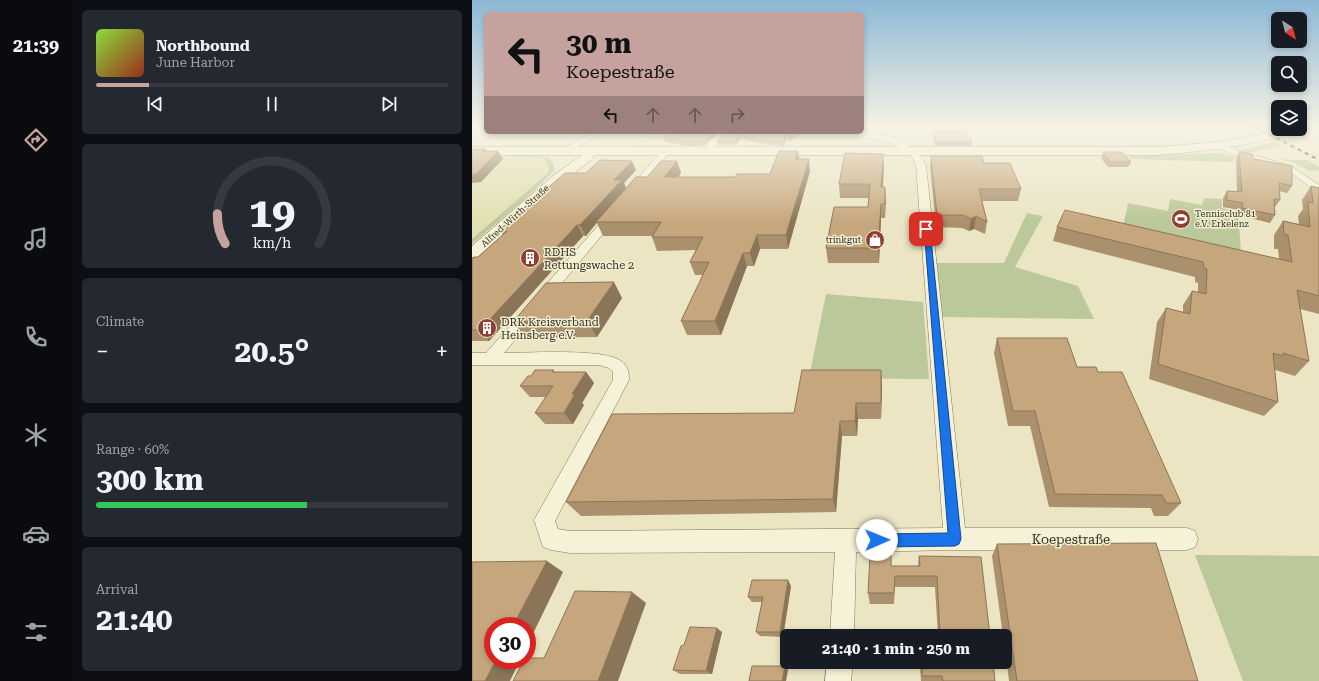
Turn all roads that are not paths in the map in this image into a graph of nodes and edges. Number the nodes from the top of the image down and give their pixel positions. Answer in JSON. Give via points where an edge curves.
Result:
{"nodes":[{"id":1,"x":565,"y":159,"type":"edge"},
{"id":2,"x":584,"y":159,"type":"edge"},
{"id":3,"x":660,"y":159,"type":"edge"},
{"id":4,"x":916,"y":159,"type":"edge"},
{"id":5,"x":1256,"y":159,"type":"edge"},
{"id":6,"x":558,"y":178,"type":"junction"},
{"id":7,"x":1319,"y":190,"type":"edge"},
{"id":8,"x":472,"y":255,"type":"edge"},
{"id":9,"x":472,"y":359,"type":"edge"},
{"id":10,"x":490,"y":359,"type":"junction"},
{"id":11,"x":1187,"y":538,"type":"dead end"},
{"id":12,"x":955,"y":539,"type":"junction"},
{"id":13,"x":846,"y":541,"type":"junction"},
{"id":14,"x":842,"y":629,"type":"edge"},
{"id":15,"x":839,"y":669,"type":"edge"},
{"id":16,"x":838,"y":681,"type":"edge"}],
"edges":[{"from":1,"to":6,"type":"main road","name":"Alfred-Wirth-Straße"},
{"from":2,"to":6,"type":"main road","name":"Alfred-Wirth-Straße"},
{"from":3,"to":10,"type":"street"},
{"from":4,"to":12,"type":"street","via":[[921,165]]},
{"from":5,"to":7,"type":"street","via":[[1288,168]]},
{"from":6,"to":8,"type":"main road","name":"Alfred-Wirth-Straße"},
{"from":9,"to":10,"type":"street"},
{"from":10,"to":13,"type":"street","name":"Koepestraße","via":[[600,359],[615,364],[621,371],[621,380],[544,520],[551,539],[570,542]]},
{"from":11,"to":12,"type":"street","name":"Koepestraße"},
{"from":12,"to":13,"type":"street","name":"Koepestraße"},
{"from":13,"to":14,"type":"street"},
{"from":15,"to":16,"type":"street"}]}
